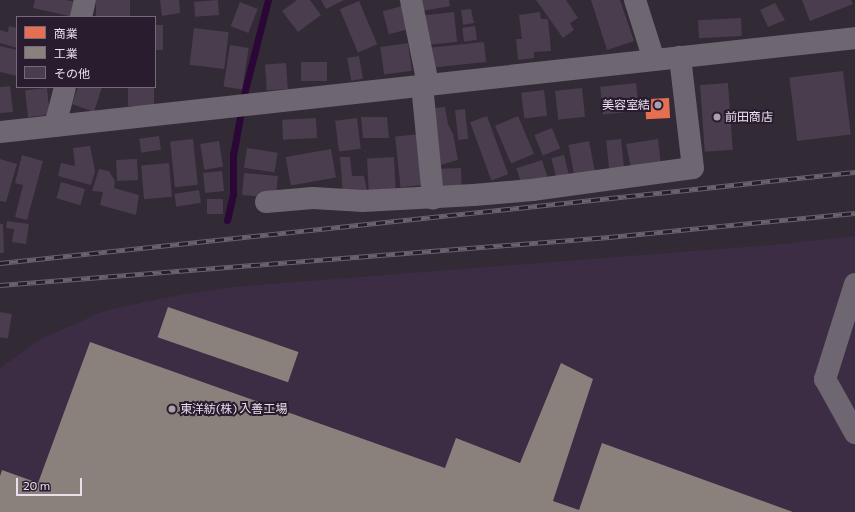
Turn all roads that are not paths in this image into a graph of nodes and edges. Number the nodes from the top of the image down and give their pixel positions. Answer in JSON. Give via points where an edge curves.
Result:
{"nodes":[{"id":1,"x":85,"y":0,"type":"edge"},
{"id":2,"x":411,"y":0,"type":"edge"},
{"id":3,"x":635,"y":0,"type":"edge"},
{"id":4,"x":81,"y":16,"type":"edge"},
{"id":5,"x":855,"y":38,"type":"edge"},
{"id":6,"x":680,"y":57,"type":"junction"},
{"id":7,"x":654,"y":60,"type":"junction"},
{"id":8,"x":425,"y":84,"type":"junction"},
{"id":9,"x":64,"y":88,"type":"edge"},
{"id":10,"x":55,"y":126,"type":"junction"},
{"id":11,"x":0,"y":132,"type":"edge"},
{"id":12,"x":433,"y":198,"type":"junction"},
{"id":13,"x":266,"y":202,"type":"dead end"},
{"id":14,"x":855,"y":284,"type":"edge"},
{"id":15,"x":855,"y":433,"type":"edge"}],
"edges":[{"from":1,"to":4,"type":"street"},
{"from":2,"to":8,"type":"street"},
{"from":3,"to":7,"type":"street"},
{"from":5,"to":6,"type":"street"},
{"from":6,"to":7,"type":"street"},
{"from":6,"to":12,"type":"street","via":[[693,168],[532,190]]},
{"from":7,"to":8,"type":"street"},
{"from":8,"to":10,"type":"street"},
{"from":8,"to":12,"type":"street"},
{"from":9,"to":10,"type":"street"},
{"from":10,"to":11,"type":"street"},
{"from":12,"to":13,"type":"street","via":[[363,201],[313,198]]},
{"from":14,"to":15,"type":"street","via":[[825,379]]}]}
